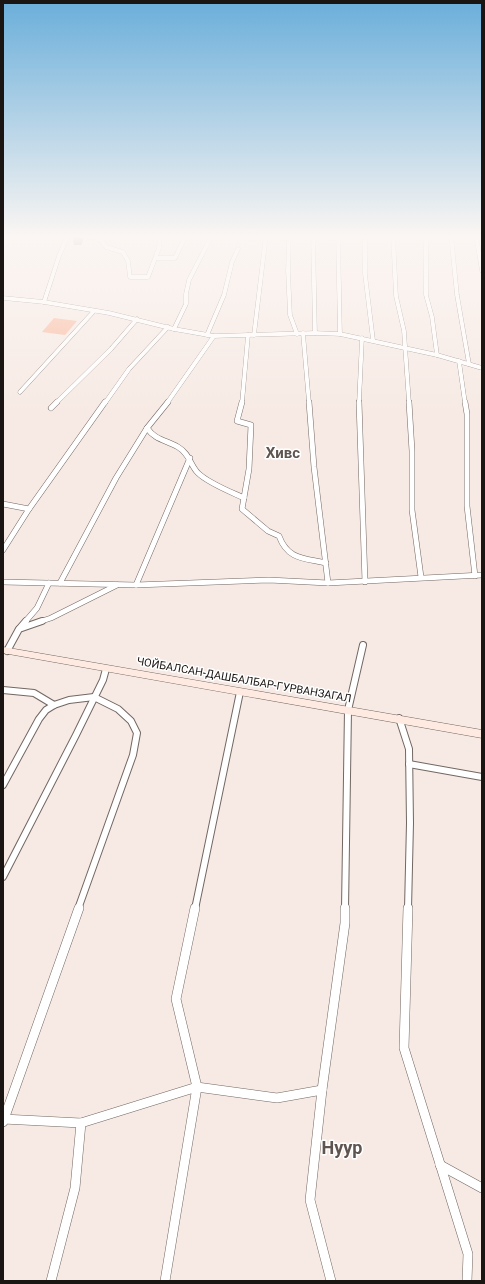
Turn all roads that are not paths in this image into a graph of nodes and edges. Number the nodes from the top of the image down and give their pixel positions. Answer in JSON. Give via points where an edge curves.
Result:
{"nodes":[{"id":1,"x":46,"y":295,"type":"edge"},
{"id":2,"x":186,"y":295,"type":"edge"},
{"id":3,"x":224,"y":295,"type":"edge"},
{"id":4,"x":259,"y":295,"type":"edge"},
{"id":5,"x":289,"y":295,"type":"edge"},
{"id":6,"x":314,"y":295,"type":"edge"},
{"id":7,"x":339,"y":295,"type":"edge"},
{"id":8,"x":368,"y":295,"type":"edge"},
{"id":9,"x":396,"y":295,"type":"edge"},
{"id":10,"x":426,"y":295,"type":"edge"},
{"id":11,"x":457,"y":295,"type":"edge"},
{"id":12,"x":3,"y":298,"type":"edge"},
{"id":13,"x":44,"y":302,"type":"junction"},
{"id":14,"x":94,"y":311,"type":"junction"},
{"id":15,"x":137,"y":320,"type":"junction"},
{"id":16,"x":168,"y":327,"type":"junction"},
{"id":17,"x":174,"y":329,"type":"junction"},
{"id":18,"x":315,"y":333,"type":"junction"},
{"id":19,"x":297,"y":334,"type":"junction"},
{"id":20,"x":303,"y":334,"type":"junction"},
{"id":21,"x":340,"y":334,"type":"junction"},
{"id":22,"x":207,"y":335,"type":"junction"},
{"id":23,"x":248,"y":335,"type":"junction"},
{"id":24,"x":254,"y":335,"type":"junction"},
{"id":25,"x":214,"y":336,"type":"junction"},
{"id":26,"x":362,"y":338,"type":"junction"},
{"id":27,"x":372,"y":340,"type":"junction"},
{"id":28,"x":406,"y":348,"type":"junction"},
{"id":29,"x":437,"y":355,"type":"junction"},
{"id":30,"x":459,"y":361,"type":"junction"},
{"id":31,"x":469,"y":364,"type":"junction"},
{"id":32,"x":482,"y":368,"type":"edge"},
{"id":33,"x":20,"y":392,"type":"dead end"},
{"id":34,"x":51,"y":408,"type":"dead end"},
{"id":35,"x":147,"y":428,"type":"junction"},
{"id":36,"x":190,"y":458,"type":"junction"},
{"id":37,"x":244,"y":498,"type":"junction"},
{"id":38,"x":3,"y":504,"type":"edge"},
{"id":39,"x":29,"y":509,"type":"junction"},
{"id":40,"x":3,"y":550,"type":"edge"},
{"id":41,"x":326,"y":563,"type":"junction"},
{"id":42,"x":482,"y":575,"type":"edge"},
{"id":43,"x":475,"y":576,"type":"junction"},
{"id":44,"x":421,"y":577,"type":"junction"},
{"id":45,"x":3,"y":582,"type":"edge"},
{"id":46,"x":364,"y":582,"type":"junction"},
{"id":47,"x":49,"y":583,"type":"junction"},
{"id":48,"x":328,"y":583,"type":"junction"},
{"id":49,"x":60,"y":584,"type":"junction"},
{"id":50,"x":118,"y":585,"type":"junction"},
{"id":51,"x":136,"y":585,"type":"junction"},
{"id":52,"x":19,"y":630,"type":"junction"},
{"id":53,"x":363,"y":645,"type":"dead end"},
{"id":54,"x":5,"y":650,"type":"edge"},
{"id":55,"x":106,"y":669,"type":"junction"},
{"id":56,"x":3,"y":690,"type":"edge"},
{"id":57,"x":240,"y":692,"type":"junction"},
{"id":58,"x":94,"y":697,"type":"junction"},
{"id":59,"x":54,"y":704,"type":"junction"},
{"id":60,"x":348,"y":710,"type":"junction"},
{"id":61,"x":399,"y":718,"type":"junction"},
{"id":62,"x":482,"y":734,"type":"edge"},
{"id":63,"x":410,"y":764,"type":"junction"},
{"id":64,"x":482,"y":777,"type":"edge"},
{"id":65,"x":3,"y":785,"type":"edge"},
{"id":66,"x":3,"y":878,"type":"edge"},
{"id":67,"x":196,"y":1087,"type":"junction"},
{"id":68,"x":322,"y":1090,"type":"junction"},
{"id":69,"x":3,"y":1119,"type":"edge"},
{"id":70,"x":3,"y":1122,"type":"edge"},
{"id":71,"x":81,"y":1123,"type":"junction"},
{"id":72,"x":440,"y":1165,"type":"junction"},
{"id":73,"x":482,"y":1188,"type":"edge"},
{"id":74,"x":51,"y":1281,"type":"edge"},
{"id":75,"x":165,"y":1281,"type":"edge"},
{"id":76,"x":331,"y":1281,"type":"edge"},
{"id":77,"x":467,"y":1281,"type":"edge"}],
"edges":[{"from":1,"to":13,"type":"street"},
{"from":2,"to":17,"type":"street","via":[[186,304]]},
{"from":3,"to":22,"type":"street"},
{"from":4,"to":24,"type":"street"},
{"from":5,"to":19,"type":"street","via":[[290,315]]},
{"from":6,"to":18,"type":"street"},
{"from":7,"to":21,"type":"street"},
{"from":8,"to":27,"type":"street"},
{"from":9,"to":28,"type":"street"},
{"from":10,"to":29,"type":"street"},
{"from":11,"to":31,"type":"street"},
{"from":12,"to":13,"type":"street"},
{"from":13,"to":14,"type":"street"},
{"from":14,"to":15,"type":"street"},
{"from":14,"to":33,"type":"street"},
{"from":15,"to":16,"type":"street"},
{"from":15,"to":34,"type":"street"},
{"from":16,"to":17,"type":"street"},
{"from":16,"to":39,"type":"street","via":[[129,369]]},
{"from":17,"to":22,"type":"street"},
{"from":18,"to":20,"type":"street"},
{"from":18,"to":21,"type":"street"},
{"from":19,"to":20,"type":"street"},
{"from":19,"to":24,"type":"street"},
{"from":20,"to":41,"type":"street","via":[[314,467]]},
{"from":21,"to":26,"type":"street"},
{"from":22,"to":25,"type":"street"},
{"from":23,"to":24,"type":"street"},
{"from":23,"to":25,"type":"street"},
{"from":23,"to":37,"type":"street","via":[[242,401],[237,420],[251,425],[249,469]]},
{"from":25,"to":35,"type":"street"},
{"from":26,"to":27,"type":"street"},
{"from":26,"to":46,"type":"street","via":[[359,397]]},
{"from":27,"to":28,"type":"street"},
{"from":28,"to":29,"type":"street"},
{"from":28,"to":44,"type":"street","via":[[412,451],[412,510]]},
{"from":29,"to":30,"type":"street"},
{"from":30,"to":31,"type":"street"},
{"from":30,"to":43,"type":"street","via":[[466,414],[467,506]]},
{"from":31,"to":32,"type":"street"},
{"from":35,"to":36,"type":"street","via":[[151,434],[178,447]]},
{"from":35,"to":49,"type":"street","via":[[116,478]]},
{"from":36,"to":37,"type":"street","via":[[198,473],[231,494]]},
{"from":36,"to":51,"type":"street"},
{"from":37,"to":41,"type":"street","via":[[242,509],[278,536],[283,547],[293,556]]},
{"from":38,"to":39,"type":"street"},
{"from":39,"to":40,"type":"street"},
{"from":41,"to":48,"type":"street"},
{"from":42,"to":43,"type":"street"},
{"from":43,"to":44,"type":"street"},
{"from":44,"to":46,"type":"street"},
{"from":45,"to":47,"type":"street"},
{"from":46,"to":48,"type":"street"},
{"from":47,"to":49,"type":"street"},
{"from":47,"to":52,"type":"street","via":[[37,608]]},
{"from":48,"to":51,"type":"street","via":[[269,580]]},
{"from":49,"to":50,"type":"street"},
{"from":50,"to":51,"type":"street"},
{"from":50,"to":52,"type":"street","via":[[51,618]]},
{"from":52,"to":54,"type":"street"},
{"from":53,"to":60,"type":"street"},
{"from":54,"to":55,"type":"street","name":"ЧОЙБАЛСАН-ДАШБАЛБАР-ГУРВАНЗАГАЛ"},
{"from":55,"to":57,"type":"street","name":"ЧОЙБАЛСАН-ДАШБАЛБАР-ГУРВАНЗАГАЛ"},
{"from":55,"to":58,"type":"street"},
{"from":56,"to":59,"type":"street","via":[[34,693]]},
{"from":57,"to":60,"type":"street","name":"ЧОЙБАЛСАН-ДАШБАЛБАР-ГУРВАНЗАГАЛ"},
{"from":57,"to":67,"type":"street","via":[[176,999]]},
{"from":58,"to":59,"type":"street"},
{"from":58,"to":66,"type":"street"},
{"from":58,"to":69,"type":"street","via":[[118,709],[131,721],[137,733],[133,755]]},
{"from":59,"to":65,"type":"street","via":[[39,719]]},
{"from":60,"to":61,"type":"street","name":"ЧОЙБАЛСАН-ДАШБАЛБАР-ГУРВАНЗАГАЛ"},
{"from":60,"to":68,"type":"street","via":[[345,923]]},
{"from":61,"to":62,"type":"street","name":"ЧОЙБАЛСАН-ДАШБАЛБАР-ГУРВАНЗАГАЛ"},
{"from":61,"to":63,"type":"street","via":[[410,749]]},
{"from":63,"to":64,"type":"street"},
{"from":63,"to":72,"type":"street","via":[[404,1048]]},
{"from":67,"to":68,"type":"street","via":[[277,1098]]},
{"from":67,"to":71,"type":"street"},
{"from":67,"to":75,"type":"street"},
{"from":68,"to":76,"type":"street","via":[[310,1200]]},
{"from":69,"to":70,"type":"street"},
{"from":69,"to":71,"type":"street"},
{"from":71,"to":74,"type":"street","via":[[75,1188]]},
{"from":72,"to":73,"type":"street"},
{"from":72,"to":77,"type":"street","via":[[468,1254]]}]}
